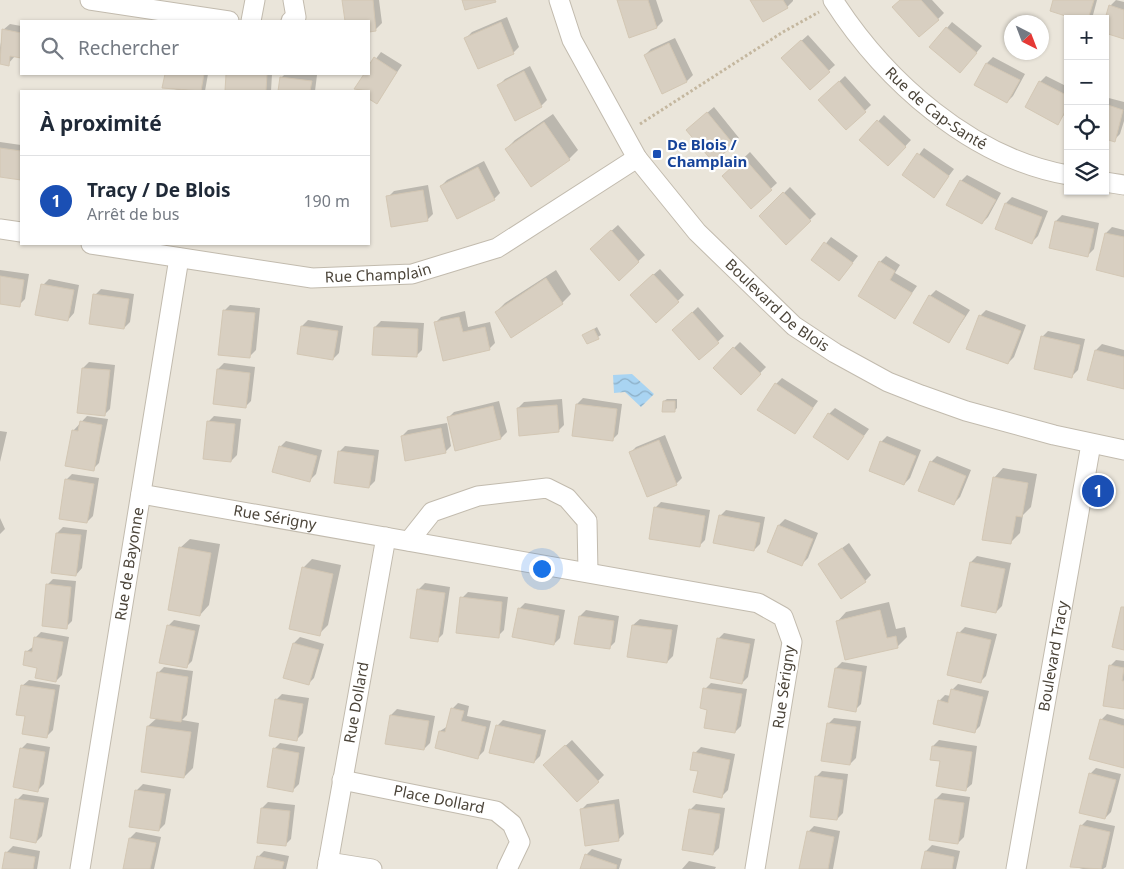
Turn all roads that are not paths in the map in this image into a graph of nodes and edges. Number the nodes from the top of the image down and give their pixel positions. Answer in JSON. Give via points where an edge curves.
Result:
{"nodes":[{"id":1,"x":90,"y":0,"type":"edge"},
{"id":2,"x":255,"y":0,"type":"edge"},
{"id":3,"x":293,"y":0,"type":"edge"},
{"id":4,"x":559,"y":0,"type":"edge"},
{"id":5,"x":834,"y":2,"type":"edge"},
{"id":6,"x":222,"y":20,"type":"edge"},
{"id":7,"x":251,"y":20,"type":"edge"},
{"id":8,"x":292,"y":20,"type":"edge"},
{"id":9,"x":638,"y":158,"type":"junction"},
{"id":10,"x":1064,"y":174,"type":"edge"},
{"id":11,"x":1109,"y":183,"type":"edge"},
{"id":12,"x":1124,"y":185,"type":"edge"},
{"id":13,"x":0,"y":229,"type":"edge"},
{"id":14,"x":20,"y":232,"type":"edge"},
{"id":15,"x":96,"y":245,"type":"edge"},
{"id":16,"x":179,"y":258,"type":"junction"},
{"id":17,"x":1091,"y":444,"type":"junction"},
{"id":18,"x":1124,"y":450,"type":"edge"},
{"id":19,"x":141,"y":494,"type":"junction"},
{"id":20,"x":386,"y":537,"type":"junction"},
{"id":21,"x":409,"y":541,"type":"junction"},
{"id":22,"x":588,"y":572,"type":"junction"},
{"id":23,"x":342,"y":780,"type":"junction"},
{"id":24,"x":327,"y":865,"type":"edge"},
{"id":25,"x":80,"y":869,"type":"edge"},
{"id":26,"x":372,"y":869,"type":"edge"},
{"id":27,"x":507,"y":869,"type":"edge"},
{"id":28,"x":755,"y":869,"type":"edge"},
{"id":29,"x":1016,"y":869,"type":"edge"}],
"edges":[{"from":1,"to":6,"type":"street"},
{"from":2,"to":7,"type":"street"},
{"from":3,"to":8,"type":"street","via":[[296,17]]},
{"from":4,"to":9,"type":"street","name":"Boulevard De Blois","via":[[572,40]]},
{"from":5,"to":10,"type":"street","name":"Rue de Cap-Santé","via":[[885,66],[932,112],[996,153],[1044,171]]},
{"from":9,"to":16,"type":"street","name":"Rue Champlain","via":[[497,248],[412,274],[312,278]]},
{"from":9,"to":17,"type":"street","name":"Boulevard De Blois","via":[[703,239],[794,326],[835,353],[888,382],[966,411]]},
{"from":11,"to":12,"type":"street"},
{"from":13,"to":14,"type":"street"},
{"from":15,"to":16,"type":"street","name":"Rue Champlain"},
{"from":16,"to":19,"type":"street","name":"Rue de Bayonne"},
{"from":17,"to":18,"type":"street","name":"Boulevard De Blois"},
{"from":17,"to":29,"type":"street","name":"Boulevard Tracy"},
{"from":19,"to":20,"type":"street","name":"Rue Sérigny"},
{"from":19,"to":25,"type":"street","name":"Rue de Bayonne"},
{"from":20,"to":21,"type":"street","name":"Rue Sérigny"},
{"from":20,"to":23,"type":"street","name":"Rue Dollard"},
{"from":21,"to":22,"type":"street","name":"Rue Sérigny"},
{"from":21,"to":22,"type":"street","via":[[432,512],[478,496],[546,488],[567,498],[587,521]]},
{"from":22,"to":28,"type":"street","name":"Rue Sérigny","via":[[758,603],[783,617],[792,642]]},
{"from":23,"to":24,"type":"street","name":"Rue Dollard"},
{"from":23,"to":27,"type":"street","name":"Place Dollard","via":[[496,811],[512,824],[520,842]]},
{"from":24,"to":26,"type":"street"}]}
